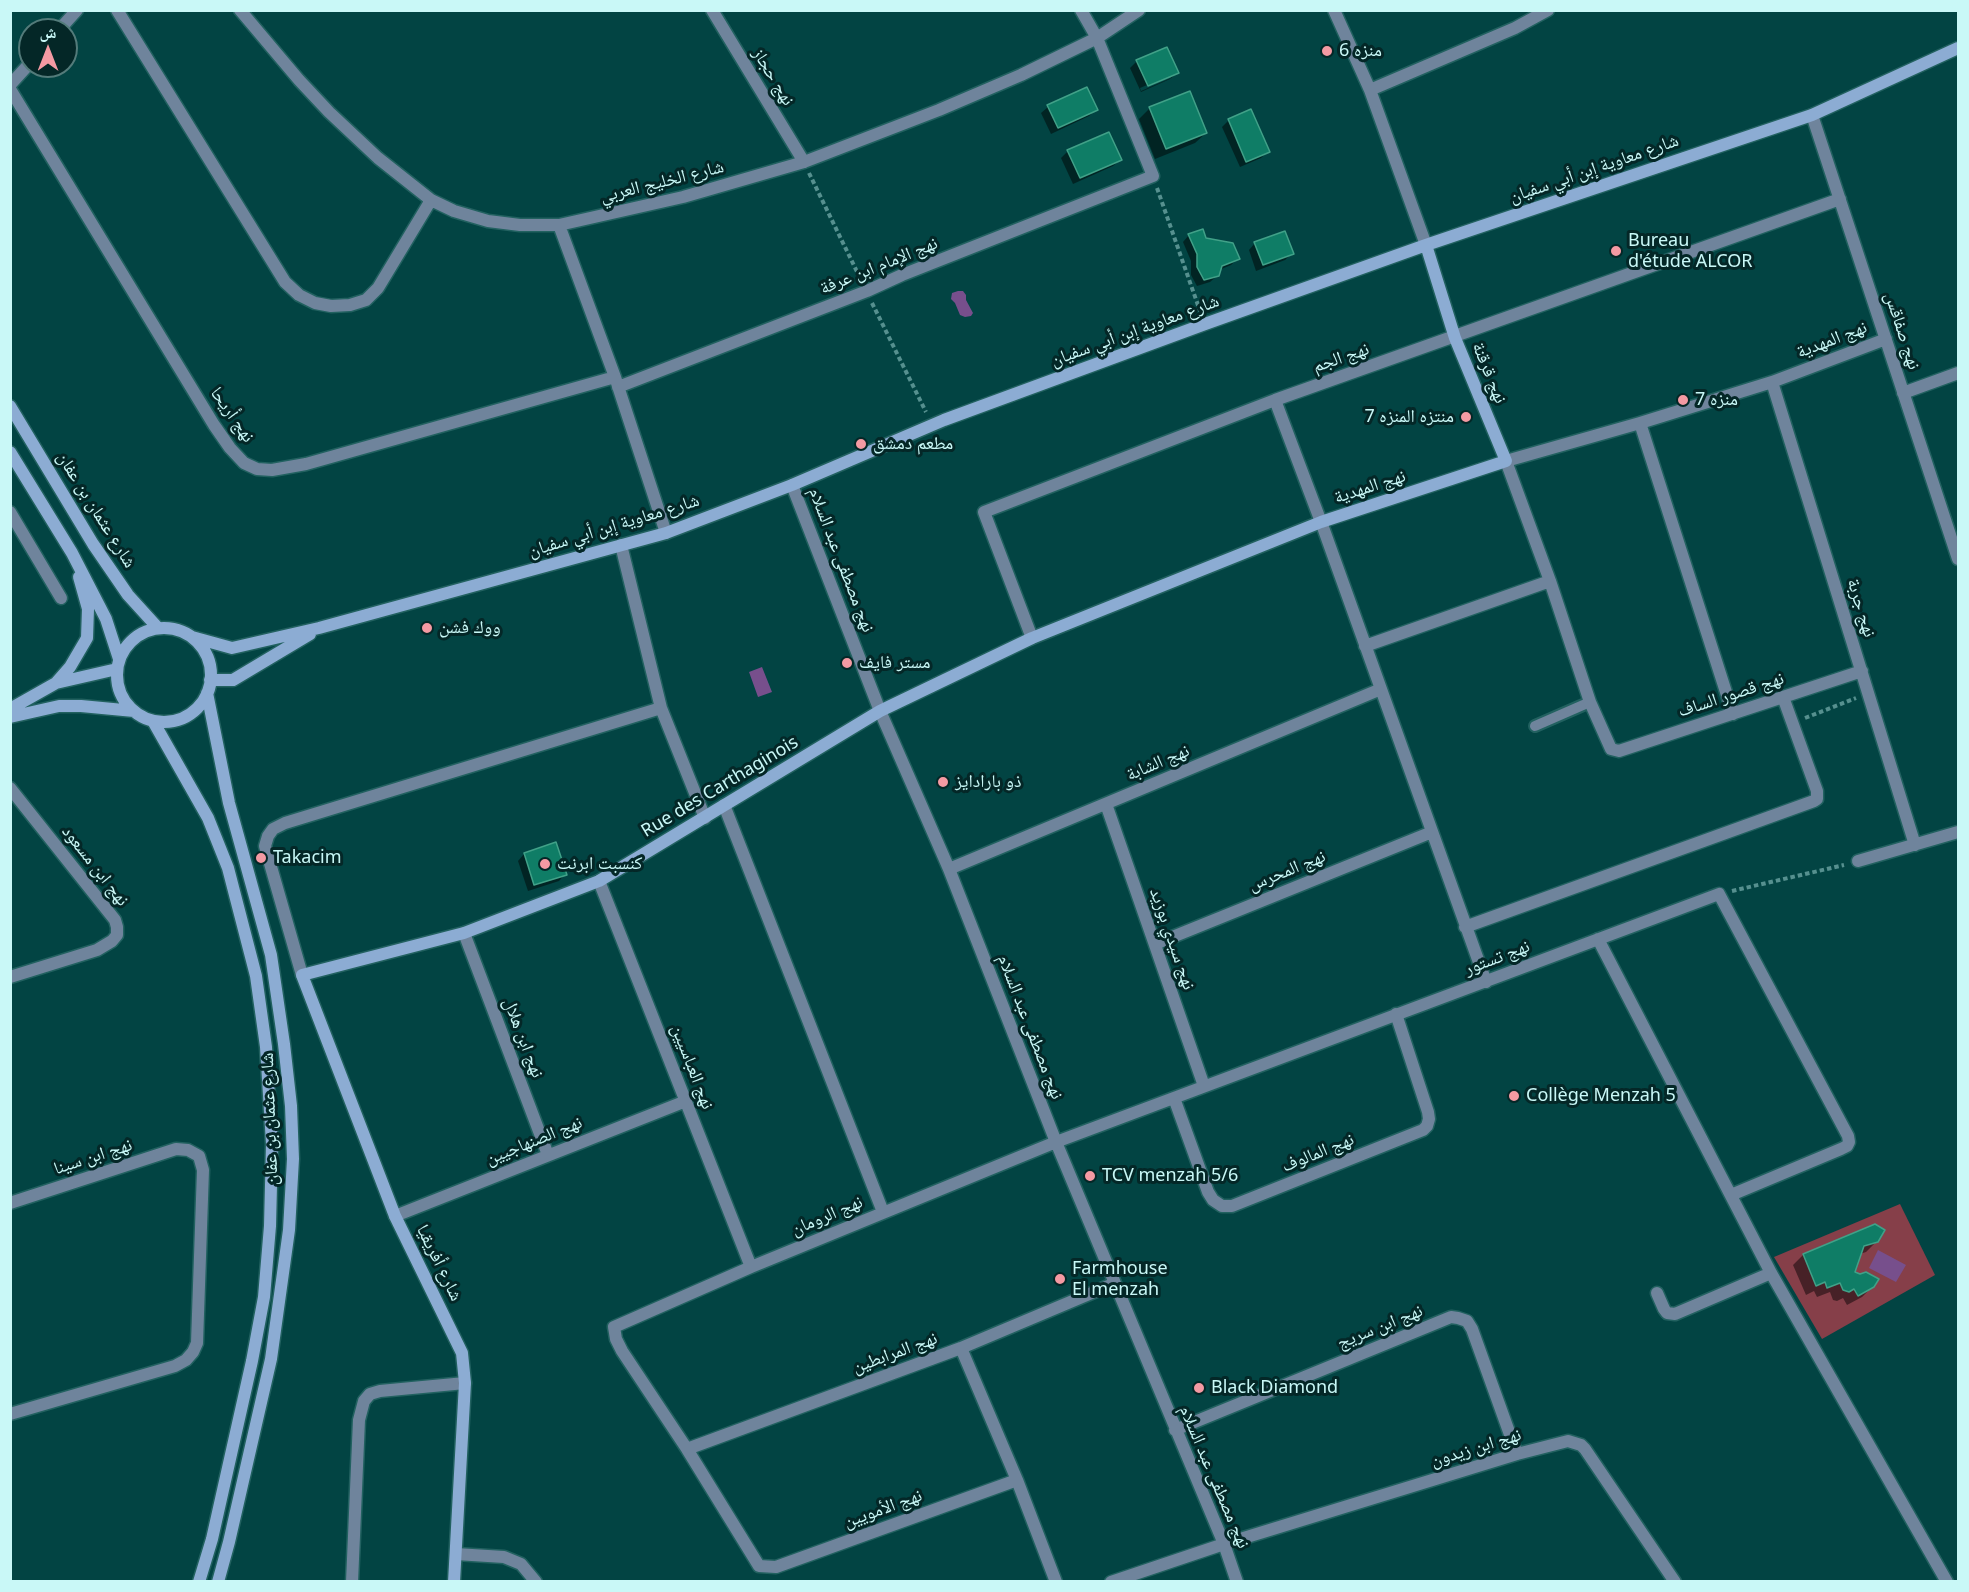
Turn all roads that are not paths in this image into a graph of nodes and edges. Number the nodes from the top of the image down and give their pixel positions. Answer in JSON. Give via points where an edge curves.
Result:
{"nodes":[{"id":1,"x":117,"y":10,"type":"edge"},
{"id":2,"x":240,"y":10,"type":"edge"},
{"id":3,"x":712,"y":10,"type":"edge"},
{"id":4,"x":1081,"y":10,"type":"edge"},
{"id":5,"x":1139,"y":10,"type":"edge"},
{"id":6,"x":1334,"y":10,"type":"edge"},
{"id":7,"x":1548,"y":10,"type":"edge"},
{"id":8,"x":1097,"y":38,"type":"junction"},
{"id":9,"x":1959,"y":48,"type":"edge"},
{"id":10,"x":10,"y":87,"type":"edge"},
{"id":11,"x":1370,"y":90,"type":"junction"},
{"id":12,"x":1812,"y":115,"type":"junction"},
{"id":13,"x":804,"y":162,"type":"junction"},
{"id":14,"x":1840,"y":199,"type":"junction"},
{"id":15,"x":431,"y":200,"type":"junction"},
{"id":16,"x":559,"y":225,"type":"junction"},
{"id":17,"x":1426,"y":245,"type":"junction"},
{"id":18,"x":1455,"y":338,"type":"junction"},
{"id":19,"x":1886,"y":339,"type":"junction"},
{"id":20,"x":1959,"y":373,"type":"edge"},
{"id":21,"x":1772,"y":381,"type":"junction"},
{"id":22,"x":616,"y":382,"type":"junction"},
{"id":23,"x":1903,"y":393,"type":"junction"},
{"id":24,"x":1275,"y":400,"type":"junction"},
{"id":25,"x":10,"y":406,"type":"edge"},
{"id":26,"x":1640,"y":423,"type":"junction"},
{"id":27,"x":10,"y":452,"type":"edge"},
{"id":28,"x":1506,"y":461,"type":"junction"},
{"id":29,"x":792,"y":485,"type":"junction"},
{"id":30,"x":10,"y":512,"type":"edge"},
{"id":31,"x":1321,"y":522,"type":"junction"},
{"id":32,"x":666,"y":533,"type":"junction"},
{"id":33,"x":621,"y":546,"type":"junction"},
{"id":34,"x":72,"y":553,"type":"junction"},
{"id":35,"x":1959,"y":559,"type":"edge"},
{"id":36,"x":1550,"y":581,"type":"junction"},
{"id":37,"x":62,"y":598,"type":"dead end"},
{"id":38,"x":158,"y":628,"type":"junction"},
{"id":39,"x":319,"y":628,"type":"junction"},
{"id":40,"x":192,"y":638,"type":"junction"},
{"id":41,"x":1032,"y":638,"type":"junction"},
{"id":42,"x":1365,"y":646,"type":"junction"},
{"id":43,"x":118,"y":664,"type":"junction"},
{"id":44,"x":1862,"y":671,"type":"junction"},
{"id":45,"x":210,"y":680,"type":"junction"},
{"id":46,"x":56,"y":683,"type":"junction"},
{"id":47,"x":1381,"y":689,"type":"junction"},
{"id":48,"x":207,"y":693,"type":"junction"},
{"id":49,"x":1783,"y":697,"type":"junction"},
{"id":50,"x":1590,"y":702,"type":"junction"},
{"id":51,"x":661,"y":708,"type":"junction"},
{"id":52,"x":10,"y":709,"type":"edge"},
{"id":53,"x":134,"y":711,"type":"junction"},
{"id":54,"x":880,"y":711,"type":"junction"},
{"id":55,"x":1733,"y":714,"type":"junction"},
{"id":56,"x":10,"y":717,"type":"edge"},
{"id":57,"x":153,"y":721,"type":"junction"},
{"id":58,"x":1535,"y":726,"type":"dead end"},
{"id":59,"x":1611,"y":749,"type":"joint"},
{"id":60,"x":10,"y":788,"type":"edge"},
{"id":61,"x":1106,"y":804,"type":"junction"},
{"id":62,"x":724,"y":805,"type":"junction"},
{"id":63,"x":705,"y":818,"type":"junction"},
{"id":64,"x":1432,"y":832,"type":"junction"},
{"id":65,"x":1959,"y":832,"type":"edge"},
{"id":66,"x":1915,"y":845,"type":"junction"},
{"id":67,"x":1858,"y":861,"type":"road end"},
{"id":68,"x":949,"y":869,"type":"junction"},
{"id":69,"x":600,"y":881,"type":"junction"},
{"id":70,"x":1465,"y":927,"type":"junction"},
{"id":71,"x":464,"y":933,"type":"junction"},
{"id":72,"x":1598,"y":939,"type":"junction"},
{"id":73,"x":1155,"y":944,"type":"junction"},
{"id":74,"x":302,"y":975,"type":"junction"},
{"id":75,"x":10,"y":977,"type":"edge"},
{"id":76,"x":1486,"y":981,"type":"junction"},
{"id":77,"x":1396,"y":1014,"type":"junction"},
{"id":78,"x":1204,"y":1086,"type":"junction"},
{"id":79,"x":1174,"y":1098,"type":"junction"},
{"id":80,"x":686,"y":1101,"type":"junction"},
{"id":81,"x":1056,"y":1142,"type":"junction"},
{"id":82,"x":548,"y":1155,"type":"junction"},
{"id":83,"x":1731,"y":1195,"type":"junction"},
{"id":84,"x":10,"y":1203,"type":"edge"},
{"id":85,"x":883,"y":1212,"type":"junction"},
{"id":86,"x":395,"y":1216,"type":"junction"},
{"id":87,"x":751,"y":1267,"type":"junction"},
{"id":88,"x":1770,"y":1274,"type":"junction"},
{"id":89,"x":1113,"y":1284,"type":"junction"},
{"id":90,"x":1656,"y":1293,"type":"dead end"},
{"id":91,"x":961,"y":1348,"type":"junction"},
{"id":92,"x":465,"y":1383,"type":"junction"},
{"id":93,"x":10,"y":1414,"type":"edge"},
{"id":94,"x":1175,"y":1430,"type":"junction"},
{"id":95,"x":687,"y":1449,"type":"junction"},
{"id":96,"x":1517,"y":1454,"type":"junction"},
{"id":97,"x":1017,"y":1480,"type":"junction"},
{"id":98,"x":1224,"y":1544,"type":"junction"},
{"id":99,"x":456,"y":1554,"type":"junction"},
{"id":100,"x":199,"y":1581,"type":"edge"},
{"id":101,"x":218,"y":1581,"type":"edge"},
{"id":102,"x":352,"y":1581,"type":"edge"},
{"id":103,"x":454,"y":1581,"type":"edge"},
{"id":104,"x":536,"y":1581,"type":"edge"},
{"id":105,"x":1056,"y":1581,"type":"edge"},
{"id":106,"x":1111,"y":1581,"type":"edge"},
{"id":107,"x":1237,"y":1581,"type":"edge"},
{"id":108,"x":1674,"y":1581,"type":"edge"},
{"id":109,"x":1947,"y":1581,"type":"edge"}],
"edges":[{"from":1,"to":15,"type":"street","via":[[285,282],[299,295],[331,306],[366,300],[378,288]]},
{"from":2,"to":15,"type":"street","name":"شارع الخليج العربي","via":[[329,112]]},
{"from":3,"to":13,"type":"street","name":"نهج حجاز"},
{"from":4,"to":8,"type":"street"},
{"from":5,"to":8,"type":"street","name":"شارع الخليج العربي"},
{"from":6,"to":11,"type":"street","name":"نهج قرقنة"},
{"from":7,"to":11,"type":"street"},
{"from":8,"to":13,"type":"street","name":"شارع الخليج العربي","via":[[1022,75]]},
{"from":8,"to":22,"type":"street","name":"نهج الإمام ابن عرفة","via":[[1153,176],[867,291]]},
{"from":9,"to":12,"type":"main road","name":"شارع معاوية إبن أبي سفيان"},
{"from":10,"to":22,"type":"street","name":"نهج أريحا","via":[[214,425],[244,463],[272,470],[306,464]]},
{"from":11,"to":17,"type":"street","name":"نهج قرقنة"},
{"from":12,"to":14,"type":"street","name":"نهج صفاقس"},
{"from":12,"to":17,"type":"main road","name":"شارع معاوية إبن أبي سفيان"},
{"from":13,"to":16,"type":"street","name":"شارع الخليج العربي","via":[[683,197]]},
{"from":14,"to":18,"type":"street","name":"نهج الجم"},
{"from":14,"to":19,"type":"street","name":"نهج صفاقس"},
{"from":15,"to":16,"type":"street","name":"شارع الخليج العربي","via":[[488,221]]},
{"from":16,"to":22,"type":"street"},
{"from":17,"to":18,"type":"main road","name":"نهج قرقنة"},
{"from":17,"to":29,"type":"main road","name":"شارع معاوية إبن أبي سفيان","via":[[932,425]]},
{"from":18,"to":24,"type":"street","name":"نهج الجم"},
{"from":18,"to":28,"type":"main road","name":"نهج قرقنة"},
{"from":19,"to":21,"type":"street","name":"نهج المهدية"},
{"from":19,"to":23,"type":"street","name":"نهج صفاقس"},
{"from":20,"to":23,"type":"street"},
{"from":21,"to":26,"type":"street","name":"نهج المهدية"},
{"from":21,"to":44,"type":"street","name":"نهج جربة"},
{"from":22,"to":32,"type":"street"},
{"from":23,"to":35,"type":"street","name":"نهج صفاقس"},
{"from":24,"to":31,"type":"street"},
{"from":24,"to":41,"type":"street","name":"نهج الجم","via":[[984,512]]},
{"from":25,"to":38,"type":"main road","name":"شارع عثمان بن عفان","via":[[93,544]]},
{"from":26,"to":28,"type":"street","name":"نهج المهدية"},
{"from":26,"to":55,"type":"street"},
{"from":27,"to":34,"type":"main road"},
{"from":28,"to":31,"type":"main road","name":"نهج المهدية"},
{"from":28,"to":36,"type":"street","name":"نهج قرقنة"},
{"from":29,"to":32,"type":"main road","name":"شارع معاوية إبن أبي سفيان"},
{"from":29,"to":54,"type":"street","name":"نهج مصطفى عبد السلام"},
{"from":30,"to":37,"type":"street"},
{"from":31,"to":41,"type":"main road","name":"نهج المهدية"},
{"from":31,"to":42,"type":"street"},
{"from":32,"to":33,"type":"main road","name":"شارع معاوية إبن أبي سفيان"},
{"from":33,"to":39,"type":"main road","name":"شارع معاوية إبن أبي سفيان"},
{"from":33,"to":51,"type":"street"},
{"from":34,"to":43,"type":"main road","via":[[106,619]]},
{"from":34,"to":46,"type":"main road","via":[[88,609],[87,638],[70,668]]},
{"from":36,"to":42,"type":"street"},
{"from":36,"to":50,"type":"street","name":"نهج قرقنة"},
{"from":38,"to":40,"type":"main road","name":"شارع معاوية إبن أبي سفيان"},
{"from":38,"to":43,"type":"main road","via":[[134,638]]},
{"from":39,"to":40,"type":"main road","name":"شارع معاوية إبن أبي سفيان","via":[[232,648]]},
{"from":39,"to":45,"type":"main road","name":"شارع معاوية إبن أبي سفيان","via":[[233,680]]},
{"from":40,"to":45,"type":"main road","via":[[207,656]]},
{"from":41,"to":54,"type":"main road","name":"نهج المهدية"},
{"from":42,"to":47,"type":"street"},
{"from":43,"to":46,"type":"main road"},
{"from":43,"to":53,"type":"main road","via":[[117,684]]},
{"from":44,"to":49,"type":"street","name":"نهج قصور الساف"},
{"from":44,"to":66,"type":"street","name":"نهج جربة"},
{"from":45,"to":48,"type":"main road"},
{"from":46,"to":52,"type":"main road"},
{"from":47,"to":61,"type":"street","name":"نهج الشابة"},
{"from":47,"to":64,"type":"street"},
{"from":48,"to":57,"type":"main road","via":[[191,713],[166,722]]},
{"from":48,"to":101,"type":"main road","name":"شارع عثمان بن عفان","via":[[229,803],[271,955],[291,1106],[293,1159],[289,1230],[271,1359]]},
{"from":49,"to":55,"type":"street","name":"نهج قصور الساف"},
{"from":49,"to":70,"type":"street","via":[[1818,791],[1817,799]]},
{"from":50,"to":58,"type":"lane"},
{"from":50,"to":59,"type":"street","name":"نهج قرقنة"},
{"from":51,"to":63,"type":"street"},
{"from":51,"to":74,"type":"street","via":[[273,829],[265,846]]},
{"from":53,"to":56,"type":"main road","via":[[59,706]]},
{"from":53,"to":57,"type":"main road"},
{"from":54,"to":62,"type":"main road","name":"Rue des Carthaginois"},
{"from":54,"to":68,"type":"street","name":"نهج مصطفى عبد السلام"},
{"from":55,"to":59,"type":"street","name":"نهج قصور الساف","via":[[1619,751]]},
{"from":57,"to":100,"type":"main road","name":"شارع عثمان بن عفان","via":[[208,818],[228,868],[256,976],[266,1047],[272,1144],[264,1298]]},
{"from":60,"to":75,"type":"street","name":"نهج ابن مسعود","via":[[115,920],[117,935],[97,950]]},
{"from":61,"to":68,"type":"street","name":"نهج الشابة"},
{"from":61,"to":73,"type":"street","name":"نهج سيدي بوزيد"},
{"from":62,"to":63,"type":"main road","name":"Rue des Carthaginois"},
{"from":62,"to":85,"type":"street"},
{"from":63,"to":69,"type":"main road","name":"Rue des Carthaginois"},
{"from":64,"to":70,"type":"street"},
{"from":64,"to":73,"type":"street","name":"نهج المحرس"},
{"from":65,"to":66,"type":"street"},
{"from":66,"to":67,"type":"street"},
{"from":68,"to":81,"type":"street","name":"نهج مصطفى عبد السلام"},
{"from":69,"to":71,"type":"main road","name":"Rue des Carthaginois"},
{"from":69,"to":80,"type":"street","name":"نهج العباسيين"},
{"from":70,"to":76,"type":"street"},
{"from":71,"to":74,"type":"main road","name":"Rue des Carthaginois"},
{"from":71,"to":82,"type":"street","name":"نهج ابن هلال"},
{"from":72,"to":76,"type":"street","name":"نهج تستور"},
{"from":72,"to":83,"type":"street"},
{"from":72,"to":83,"type":"street","name":"نهج تستور","via":[[1719,894],[1848,1136],[1847,1146]]},
{"from":73,"to":78,"type":"street","name":"نهج سيدي بوزيد"},
{"from":74,"to":86,"type":"main road","name":"شارع أفريقيا"},
{"from":76,"to":77,"type":"street","name":"نهج تستور"},
{"from":77,"to":78,"type":"street","name":"نهج تستور"},
{"from":77,"to":79,"type":"street","name":"نهج المالوف","via":[[1428,1112],[1427,1126],[1232,1206],[1222,1206],[1208,1192]]},
{"from":78,"to":79,"type":"street","name":"نهج تستور"},
{"from":79,"to":81,"type":"street","name":"نهج تستور"},
{"from":80,"to":82,"type":"street","name":"نهج الصنهاجيين"},
{"from":80,"to":87,"type":"street","name":"نهج العباسيين"},
{"from":81,"to":85,"type":"street","name":"نهج الرومان"},
{"from":81,"to":89,"type":"street","name":"نهج مصطفى عبد السلام"},
{"from":82,"to":86,"type":"street","name":"نهج الصنهاجيين"},
{"from":83,"to":88,"type":"street"},
{"from":84,"to":93,"type":"street","name":"نهج ابن سينا","via":[[176,1149],[199,1156],[203,1170],[197,1343],[193,1352],[175,1366]]},
{"from":85,"to":87,"type":"street","name":"نهج الرومان"},
{"from":86,"to":92,"type":"main road","name":"شارع أفريقيا","via":[[458,1342]]},
{"from":87,"to":95,"type":"street","name":"نهج الرومان","via":[[614,1327],[622,1351]]},
{"from":88,"to":90,"type":"street","via":[[1675,1314],[1664,1310]]},
{"from":88,"to":109,"type":"street"},
{"from":89,"to":91,"type":"street","name":"نهج المرابطين"},
{"from":89,"to":94,"type":"street","name":"نهج مصطفى عبد السلام"},
{"from":91,"to":95,"type":"street","name":"نهج المرابطين"},
{"from":91,"to":97,"type":"street"},
{"from":92,"to":99,"type":"main road","name":"شارع أفريقيا"},
{"from":92,"to":102,"type":"street","via":[[380,1391],[364,1401],[359,1420]]},
{"from":94,"to":96,"type":"street","name":"نهج ابن سريج","via":[[1451,1317],[1467,1322],[1472,1329]]},
{"from":94,"to":98,"type":"street","name":"نهج مصطفى عبد السلام"},
{"from":95,"to":97,"type":"street","name":"نهج الأمويين","via":[[759,1566],[776,1567]]},
{"from":96,"to":98,"type":"street","name":"نهج ابن زيدون"},
{"from":96,"to":108,"type":"street","name":"نهج ابن زيدون","via":[[1568,1441],[1581,1445]]},
{"from":97,"to":105,"type":"street"},
{"from":98,"to":106,"type":"street","name":"نهج ابن زيدون"},
{"from":98,"to":107,"type":"street","name":"نهج مصطفى عبد السلام"},
{"from":99,"to":103,"type":"main road","name":"شارع أفريقيا"},
{"from":99,"to":104,"type":"street","via":[[504,1557],[521,1563]]}]}
